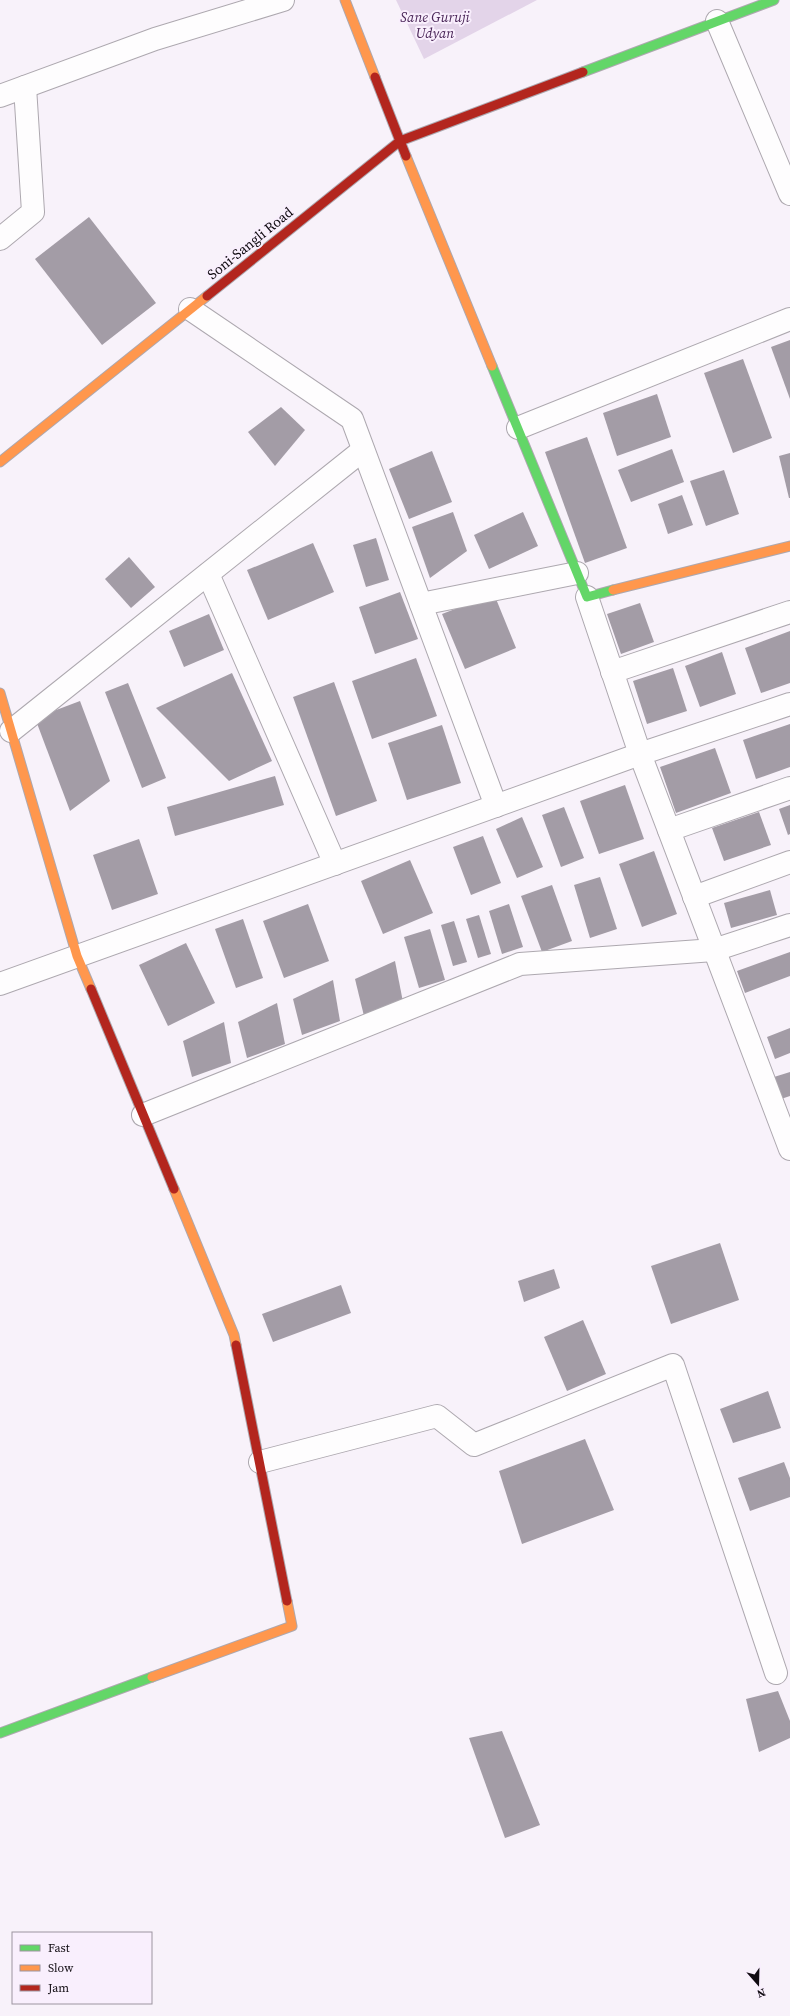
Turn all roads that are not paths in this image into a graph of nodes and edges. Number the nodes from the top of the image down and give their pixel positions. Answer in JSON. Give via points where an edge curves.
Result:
{"nodes":[{"id":1,"x":283,"y":0,"type":"edge"},
{"id":2,"x":345,"y":0,"type":"edge"},
{"id":3,"x":774,"y":0,"type":"edge"},
{"id":4,"x":717,"y":21,"type":"junction"},
{"id":5,"x":24,"y":87,"type":"junction"},
{"id":6,"x":0,"y":96,"type":"edge"},
{"id":7,"x":400,"y":141,"type":"junction"},
{"id":8,"x":789,"y":186,"type":"edge"},
{"id":9,"x":0,"y":239,"type":"edge"},
{"id":10,"x":190,"y":309,"type":"junction"},
{"id":11,"x":790,"y":319,"type":"edge"},
{"id":12,"x":518,"y":428,"type":"junction"},
{"id":13,"x":363,"y":450,"type":"junction"},
{"id":14,"x":0,"y":462,"type":"edge"},
{"id":15,"x":790,"y":546,"type":"edge"},
{"id":16,"x":577,"y":572,"type":"junction"},
{"id":17,"x":208,"y":574,"type":"junction"},
{"id":18,"x":587,"y":597,"type":"junction"},
{"id":19,"x":421,"y":604,"type":"junction"},
{"id":20,"x":790,"y":612,"type":"edge"},
{"id":21,"x":612,"y":672,"type":"junction"},
{"id":22,"x":0,"y":693,"type":"edge"},
{"id":23,"x":790,"y":704,"type":"edge"},
{"id":24,"x":11,"y":731,"type":"junction"},
{"id":25,"x":640,"y":754,"type":"junction"},
{"id":26,"x":790,"y":788,"type":"edge"},
{"id":27,"x":496,"y":806,"type":"junction"},
{"id":28,"x":669,"y":830,"type":"junction"},
{"id":29,"x":790,"y":862,"type":"edge"},
{"id":30,"x":335,"y":864,"type":"junction"},
{"id":31,"x":694,"y":897,"type":"junction"},
{"id":32,"x":790,"y":925,"type":"edge"},
{"id":33,"x":714,"y":950,"type":"junction"},
{"id":34,"x":77,"y":956,"type":"junction"},
{"id":35,"x":0,"y":984,"type":"edge"},
{"id":36,"x":143,"y":1115,"type":"junction"},
{"id":37,"x":790,"y":1149,"type":"edge"},
{"id":38,"x":260,"y":1462,"type":"junction"},
{"id":39,"x":776,"y":1673,"type":"dead end"},
{"id":40,"x":0,"y":1733,"type":"edge"}],
"edges":[{"from":1,"to":5,"type":"street","via":[[155,39]]},
{"from":2,"to":7,"type":"street"},
{"from":3,"to":4,"type":"street","name":"Soni-Sangli Road"},
{"from":4,"to":7,"type":"street","name":"Soni-Sangli Road"},
{"from":4,"to":8,"type":"street"},
{"from":5,"to":6,"type":"street"},
{"from":5,"to":9,"type":"street","via":[[33,212]]},
{"from":7,"to":10,"type":"street","name":"Soni-Sangli Road"},
{"from":7,"to":12,"type":"street"},
{"from":10,"to":13,"type":"street","via":[[352,419]]},
{"from":10,"to":14,"type":"street","name":"Soni-Sangli Road"},
{"from":11,"to":12,"type":"street"},
{"from":12,"to":16,"type":"street"},
{"from":13,"to":17,"type":"street"},
{"from":13,"to":19,"type":"street"},
{"from":15,"to":18,"type":"street"},
{"from":16,"to":18,"type":"street"},
{"from":16,"to":19,"type":"street"},
{"from":17,"to":24,"type":"street"},
{"from":17,"to":30,"type":"street"},
{"from":18,"to":21,"type":"street"},
{"from":19,"to":27,"type":"street"},
{"from":20,"to":21,"type":"street"},
{"from":21,"to":25,"type":"street"},
{"from":22,"to":24,"type":"street"},
{"from":23,"to":25,"type":"street"},
{"from":24,"to":34,"type":"street"},
{"from":25,"to":27,"type":"street"},
{"from":25,"to":28,"type":"street"},
{"from":26,"to":28,"type":"street"},
{"from":27,"to":30,"type":"street"},
{"from":28,"to":31,"type":"street"},
{"from":29,"to":31,"type":"street"},
{"from":30,"to":34,"type":"street"},
{"from":31,"to":33,"type":"street"},
{"from":32,"to":33,"type":"street"},
{"from":33,"to":36,"type":"street","via":[[520,964]]},
{"from":33,"to":37,"type":"street"},
{"from":34,"to":35,"type":"street"},
{"from":34,"to":36,"type":"street"},
{"from":36,"to":38,"type":"street","via":[[234,1335]]},
{"from":38,"to":39,"type":"street","via":[[437,1416],[474,1445],[673,1365]]},
{"from":38,"to":40,"type":"street","via":[[292,1626]]}]}
